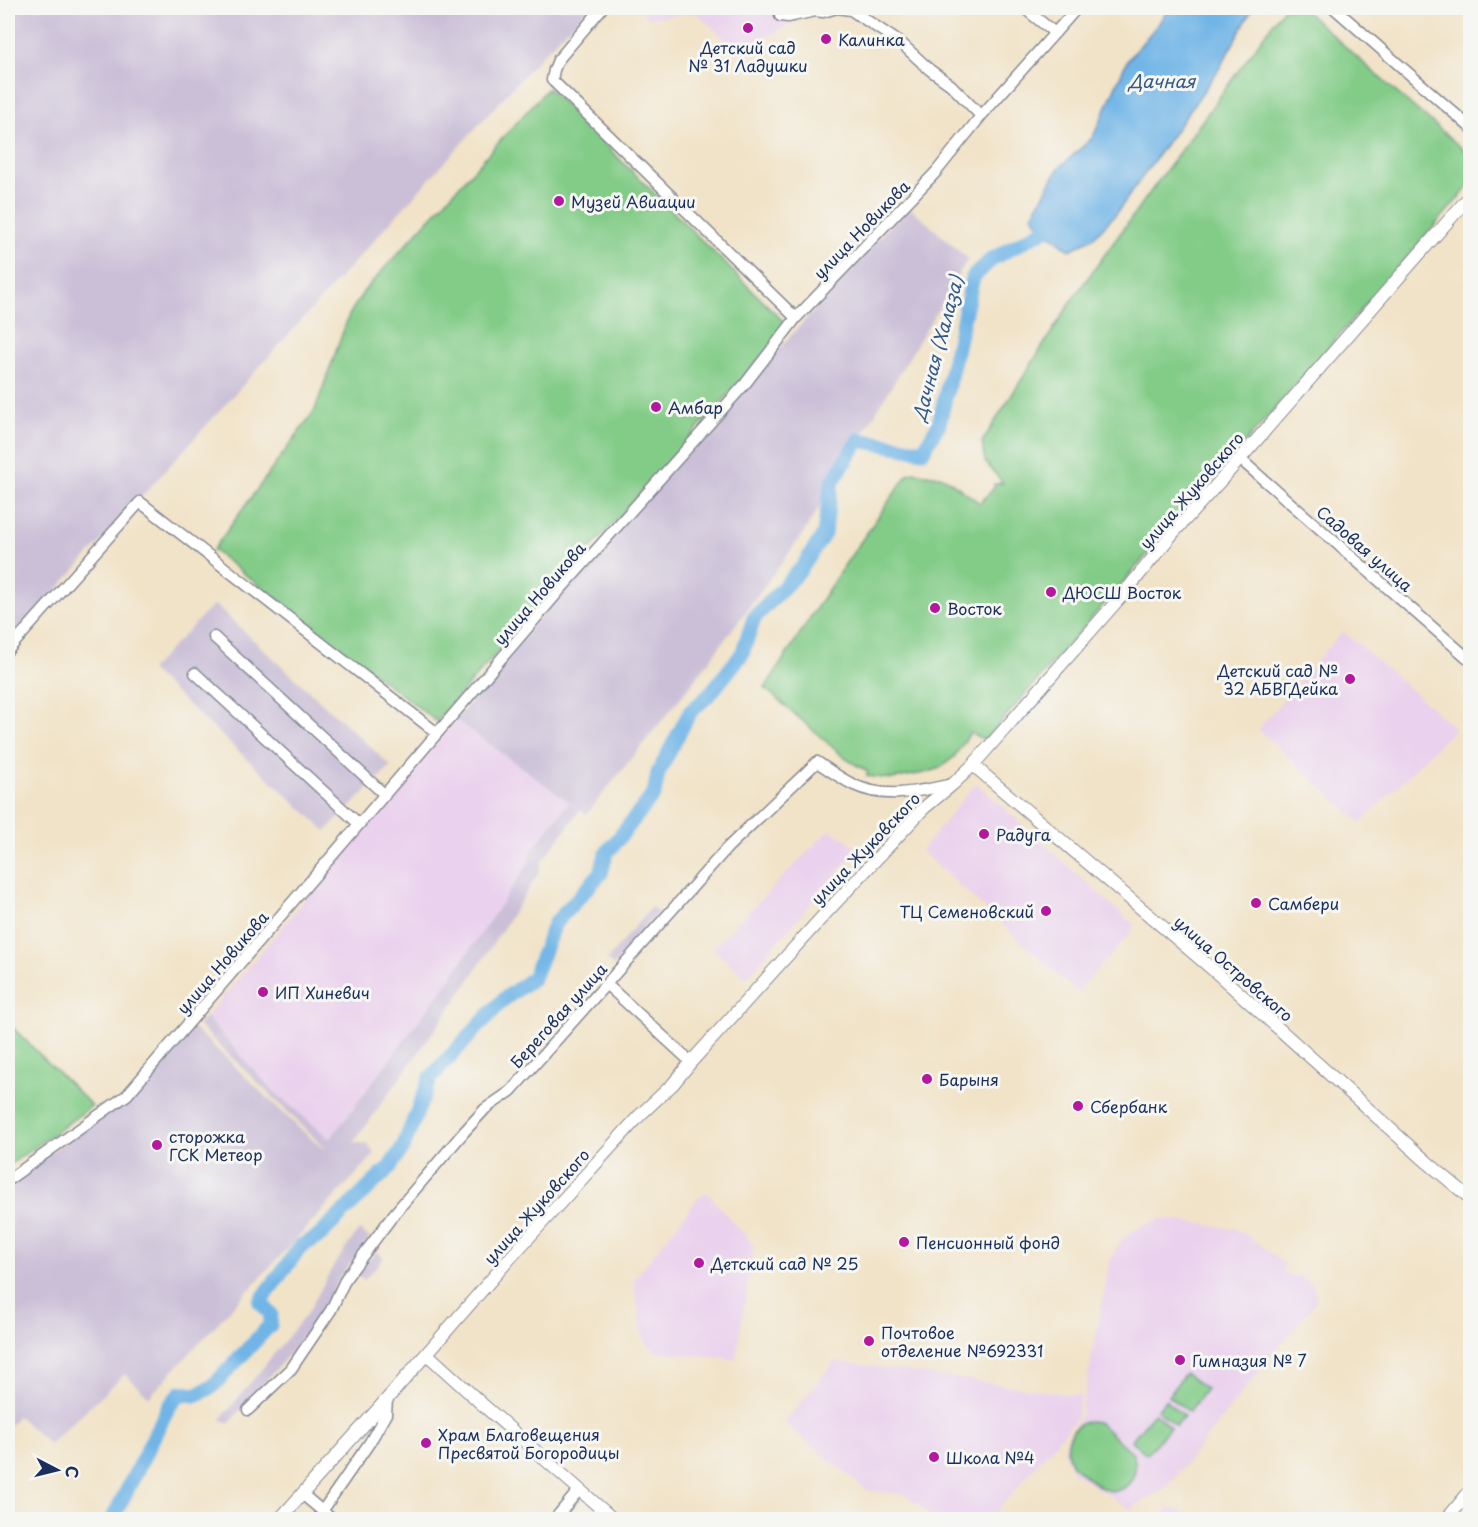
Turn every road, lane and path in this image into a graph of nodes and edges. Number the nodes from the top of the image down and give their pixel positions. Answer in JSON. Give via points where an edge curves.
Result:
{"nodes":[{"id":1,"x":602,"y":8,"type":"edge"},
{"id":2,"x":1024,"y":8,"type":"edge"},
{"id":3,"x":1077,"y":8,"type":"edge"},
{"id":4,"x":1334,"y":8,"type":"edge"},
{"id":5,"x":780,"y":16,"type":"dead end"},
{"id":6,"x":1056,"y":33,"type":"junction"},
{"id":7,"x":981,"y":116,"type":"junction"},
{"id":8,"x":1470,"y":127,"type":"edge"},
{"id":9,"x":1470,"y":196,"type":"edge"},
{"id":10,"x":796,"y":318,"type":"junction"},
{"id":11,"x":1240,"y":459,"type":"junction"},
{"id":12,"x":213,"y":637,"type":"dead end"},
{"id":13,"x":8,"y":650,"type":"edge"},
{"id":14,"x":1470,"y":660,"type":"edge"},
{"id":15,"x":195,"y":673,"type":"dead end"},
{"id":16,"x":437,"y":733,"type":"junction"},
{"id":17,"x":973,"y":765,"type":"junction"},
{"id":18,"x":953,"y":784,"type":"junction"},
{"id":19,"x":385,"y":795,"type":"junction"},
{"id":20,"x":359,"y":824,"type":"junction"},
{"id":21,"x":606,"y":984,"type":"junction"},
{"id":22,"x":691,"y":1062,"type":"junction"},
{"id":23,"x":8,"y":1180,"type":"edge"},
{"id":24,"x":1470,"y":1198,"type":"edge"},
{"id":25,"x":427,"y":1354,"type":"junction"},
{"id":26,"x":387,"y":1399,"type":"junction"},
{"id":27,"x":248,"y":1410,"type":"dead end"},
{"id":28,"x":579,"y":1490,"type":"junction"},
{"id":29,"x":1470,"y":1491,"type":"edge"},
{"id":30,"x":302,"y":1494,"type":"junction"},
{"id":31,"x":323,"y":1510,"type":"junction"},
{"id":32,"x":279,"y":1520,"type":"edge"},
{"id":33,"x":333,"y":1520,"type":"edge"},
{"id":34,"x":554,"y":1520,"type":"edge"},
{"id":35,"x":614,"y":1520,"type":"edge"},
{"id":36,"x":1446,"y":1520,"type":"edge"}],
"edges":[{"from":1,"to":10,"type":"street","via":[[558,60],[552,80]]},
{"from":2,"to":6,"type":"street"},
{"from":3,"to":6,"type":"street","name":"улица Новикова"},
{"from":4,"to":8,"type":"street"},
{"from":5,"to":7,"type":"street","via":[[837,8],[851,10],[902,44]]},
{"from":6,"to":7,"type":"street","name":"улица Новикова"},
{"from":7,"to":10,"type":"street","name":"улица Новикова","via":[[936,172]]},
{"from":9,"to":11,"type":"main road","name":"улица Жуковского"},
{"from":10,"to":16,"type":"street","name":"улица Новикова","via":[[745,384]]},
{"from":11,"to":14,"type":"street","name":"Садовая улица"},
{"from":11,"to":17,"type":"main road","name":"улица Жуковского"},
{"from":12,"to":19,"type":"street"},
{"from":13,"to":16,"type":"street","via":[[140,502]]},
{"from":15,"to":20,"type":"street"},
{"from":16,"to":19,"type":"street","name":"улица Новикова"},
{"from":17,"to":18,"type":"main road","name":"улица Жуковского"},
{"from":17,"to":24,"type":"main road","name":"улица Островского","via":[[1218,974]]},
{"from":18,"to":21,"type":"street","name":"Береговая улица","via":[[908,793],[880,792],[854,785],[817,762],[728,848]]},
{"from":18,"to":22,"type":"main road","name":"улица Жуковского","via":[[924,808]]},
{"from":19,"to":20,"type":"street","name":"улица Новикова"},
{"from":20,"to":23,"type":"street","name":"улица Новикова","via":[[127,1095]]},
{"from":21,"to":22,"type":"street"},
{"from":21,"to":27,"type":"street","name":"Береговая улица","via":[[511,1091],[485,1109],[394,1214],[346,1278],[331,1311],[291,1369]]},
{"from":22,"to":25,"type":"main road","name":"улица Жуковского"},
{"from":25,"to":26,"type":"main road","name":"улица Жуковского"},
{"from":25,"to":28,"type":"main road"},
{"from":26,"to":30,"type":"main road","name":"улица Жуковского"},
{"from":26,"to":31,"type":"street","via":[[386,1414],[370,1442]]},
{"from":28,"to":34,"type":"street"},
{"from":28,"to":35,"type":"main road"},
{"from":29,"to":36,"type":"main road"},
{"from":30,"to":31,"type":"street"},
{"from":30,"to":32,"type":"main road","name":"улица Жуковского"},
{"from":31,"to":33,"type":"street"}]}
